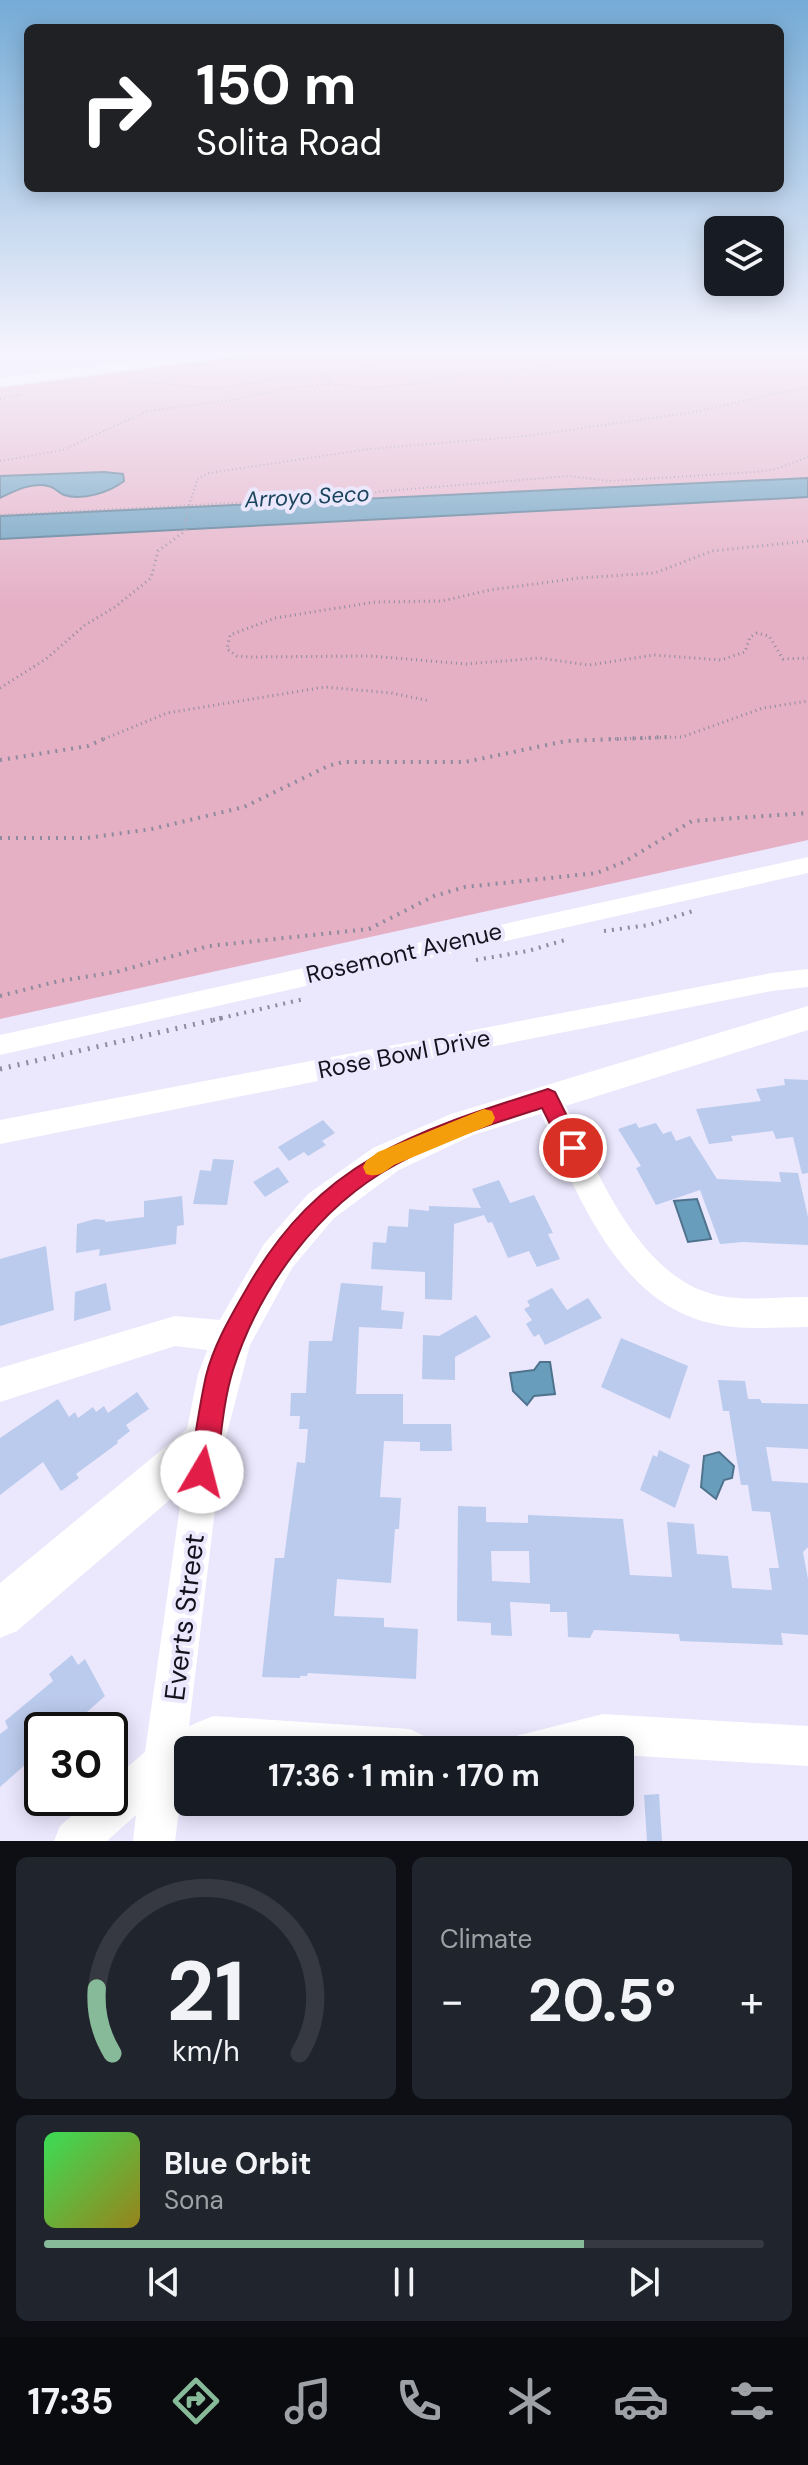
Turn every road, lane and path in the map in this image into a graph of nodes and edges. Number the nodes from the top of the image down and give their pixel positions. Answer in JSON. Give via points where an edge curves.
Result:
{"nodes":[{"id":1,"x":93,"y":436,"type":"edge"},
{"id":2,"x":528,"y":436,"type":"edge"},
{"id":3,"x":808,"y":457,"type":"edge"},
{"id":4,"x":0,"y":461,"type":"edge"},
{"id":5,"x":187,"y":506,"type":"junction"},
{"id":6,"x":0,"y":515,"type":"edge"},
{"id":7,"x":808,"y":541,"type":"edge"},
{"id":8,"x":808,"y":658,"type":"edge"},
{"id":9,"x":0,"y":688,"type":"edge"},
{"id":10,"x":430,"y":701,"type":"dead end"},
{"id":11,"x":808,"y":701,"type":"edge"},
{"id":12,"x":0,"y":760,"type":"edge"},
{"id":13,"x":808,"y":813,"type":"edge"},
{"id":14,"x":0,"y":838,"type":"edge"},
{"id":15,"x":808,"y":865,"type":"edge"},
{"id":16,"x":700,"y":907,"type":"dead end"},
{"id":17,"x":594,"y":932,"type":"dead end"},
{"id":18,"x":567,"y":939,"type":"dead end"},
{"id":19,"x":467,"y":961,"type":"dead end"},
{"id":20,"x":808,"y":978,"type":"edge"},
{"id":21,"x":0,"y":996,"type":"edge"},
{"id":22,"x":316,"y":996,"type":"dead end"},
{"id":23,"x":808,"y":1018,"type":"edge"},
{"id":24,"x":0,"y":1045,"type":"edge"},
{"id":25,"x":0,"y":1069,"type":"edge"},
{"id":26,"x":548,"y":1098,"type":"junction"},
{"id":27,"x":0,"y":1132,"type":"edge"},
{"id":28,"x":808,"y":1312,"type":"edge"},
{"id":29,"x":232,"y":1337,"type":"junction"},
{"id":30,"x":0,"y":1385,"type":"edge"},
{"id":31,"x":206,"y":1441,"type":"junction"},
{"id":32,"x":0,"y":1614,"type":"edge"},
{"id":33,"x":594,"y":1736,"type":"edge"},
{"id":34,"x":808,"y":1746,"type":"edge"},
{"id":35,"x":174,"y":1756,"type":"edge"},
{"id":36,"x":167,"y":1760,"type":"junction"},
{"id":37,"x":75,"y":1841,"type":"edge"},
{"id":38,"x":154,"y":1841,"type":"edge"}],
"edges":[{"from":1,"to":4,"type":"path","via":[[63,450]]},
{"from":2,"to":5,"type":"path","via":[[369,449],[215,471],[197,479]]},
{"from":3,"to":5,"type":"path","via":[[770,471],[700,477],[609,481],[570,476]]},
{"from":5,"to":6,"type":"path"},
{"from":5,"to":9,"type":"path","via":[[186,528],[158,551],[151,578]]},
{"from":7,"to":8,"type":"path","via":[[712,551],[655,573],[579,578],[442,601],[375,602],[275,618],[230,635],[227,649],[251,657],[370,656],[466,664],[539,658],[602,665],[654,655],[732,658],[745,652],[757,633],[773,640],[781,659]]},
{"from":10,"to":12,"type":"path","via":[[325,687],[285,692],[167,713],[88,746]]},
{"from":11,"to":14,"type":"path","via":[[763,708],[682,737],[566,741],[465,762],[343,762],[244,807],[165,827],[86,838]]},
{"from":13,"to":21,"type":"path","via":[[692,821],[597,873],[465,887],[434,896],[369,929],[209,946]]},
{"from":15,"to":24,"type":"street","name":"Rosemont Avenue"},
{"from":16,"to":17,"type":"path","via":[[649,925]]},
{"from":18,"to":19,"type":"path"},
{"from":20,"to":27,"type":"street","name":"Rose Bowl Drive"},
{"from":22,"to":25,"type":"path"},
{"from":23,"to":26,"type":"street"},
{"from":26,"to":28,"type":"street","via":[[606,1215],[642,1265],[672,1294],[708,1309]]},
{"from":26,"to":29,"type":"street","via":[[463,1124],[386,1159],[321,1206],[278,1256]]},
{"from":29,"to":30,"type":"street","via":[[175,1331]]},
{"from":29,"to":31,"type":"street"},
{"from":31,"to":32,"type":"street"},
{"from":31,"to":36,"type":"street","name":"Everts Street"},
{"from":33,"to":34,"type":"street"},
{"from":35,"to":36,"type":"street"},
{"from":36,"to":37,"type":"street"},
{"from":36,"to":38,"type":"street","name":"Everts Street"}]}
